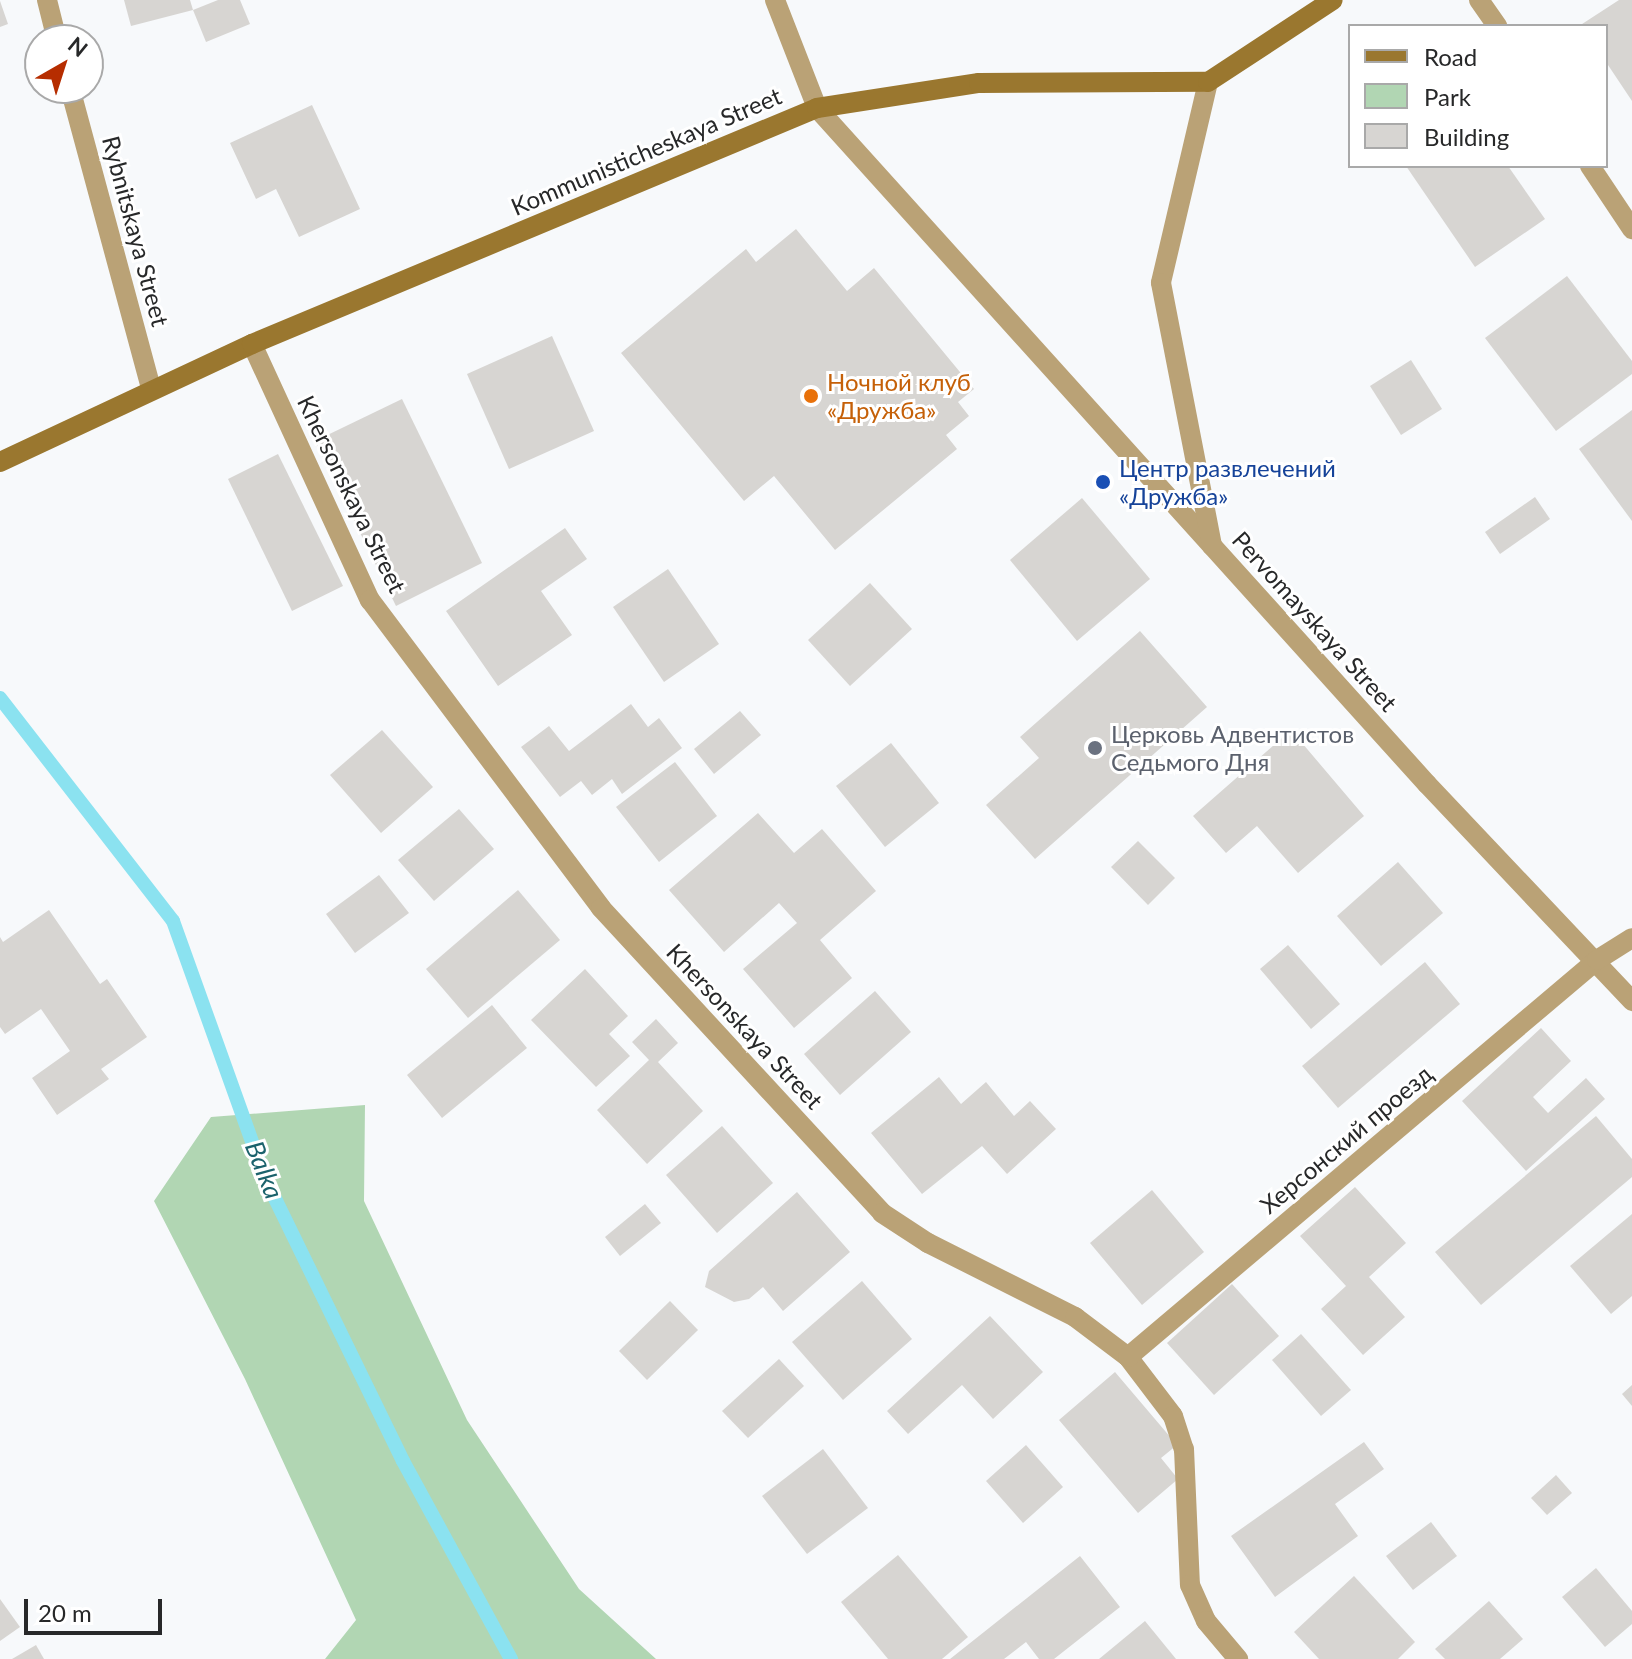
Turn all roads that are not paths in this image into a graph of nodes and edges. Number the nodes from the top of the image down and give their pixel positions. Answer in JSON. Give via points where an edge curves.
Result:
{"nodes":[{"id":1,"x":47,"y":0,"type":"edge"},
{"id":2,"x":775,"y":0,"type":"edge"},
{"id":3,"x":1333,"y":0,"type":"edge"},
{"id":4,"x":1479,"y":0,"type":"edge"},
{"id":5,"x":53,"y":24,"type":"edge"},
{"id":6,"x":1496,"y":24,"type":"edge"},
{"id":7,"x":1208,"y":82,"type":"junction"},
{"id":8,"x":74,"y":104,"type":"edge"},
{"id":9,"x":817,"y":108,"type":"junction"},
{"id":10,"x":1591,"y":168,"type":"edge"},
{"id":11,"x":1632,"y":229,"type":"edge"},
{"id":12,"x":252,"y":344,"type":"junction"},
{"id":13,"x":151,"y":388,"type":"junction"},
{"id":14,"x":0,"y":462,"type":"edge"},
{"id":15,"x":1212,"y":546,"type":"junction"},
{"id":16,"x":1632,"y":938,"type":"edge"},
{"id":17,"x":1597,"y":960,"type":"junction"},
{"id":18,"x":1632,"y":1001,"type":"edge"},
{"id":19,"x":1128,"y":1357,"type":"junction"},
{"id":20,"x":1238,"y":1659,"type":"edge"}],
"edges":[{"from":1,"to":5,"type":"street"},
{"from":2,"to":9,"type":"street","name":"Pervomayskaya Street"},
{"from":3,"to":7,"type":"main road"},
{"from":4,"to":6,"type":"street"},
{"from":7,"to":9,"type":"main road","name":"Kommunisticheskaya Street","via":[[979,83]]},
{"from":7,"to":15,"type":"street","via":[[1161,283]]},
{"from":8,"to":13,"type":"street","name":"Rybnitskaya Street"},
{"from":9,"to":12,"type":"main road","name":"Kommunisticheskaya Street"},
{"from":9,"to":15,"type":"street","name":"Pervomayskaya Street"},
{"from":10,"to":11,"type":"street"},
{"from":12,"to":13,"type":"main road","name":"Kommunisticheskaya Street"},
{"from":12,"to":19,"type":"street","name":"Khersonskaya Street","via":[[370,600],[601,908],[882,1213],[928,1243],[1075,1317]]},
{"from":13,"to":14,"type":"main road","name":"Kommunisticheskaya Street"},
{"from":15,"to":17,"type":"street","name":"Pervomayskaya Street"},
{"from":16,"to":17,"type":"street","name":"Херсонский проезд"},
{"from":17,"to":18,"type":"street","name":"Pervomayskaya Street"},
{"from":17,"to":19,"type":"street","name":"Херсонский проезд"},
{"from":19,"to":20,"type":"street","name":"Khersonskaya Street","via":[[1173,1416],[1184,1449],[1190,1585],[1206,1621]]}]}
